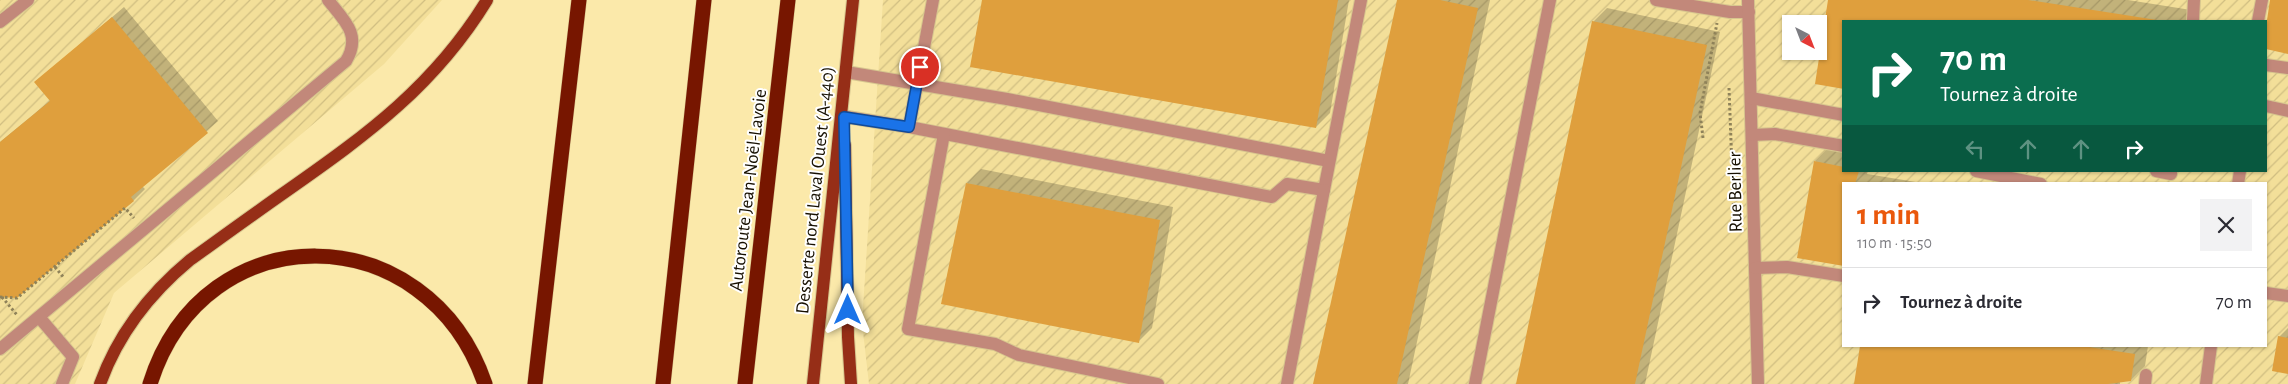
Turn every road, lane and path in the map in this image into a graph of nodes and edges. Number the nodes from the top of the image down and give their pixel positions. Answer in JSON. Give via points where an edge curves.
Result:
{"nodes":[{"id":1,"x":28,"y":0,"type":"edge"},
{"id":2,"x":328,"y":0,"type":"edge"},
{"id":3,"x":487,"y":0,"type":"edge"},
{"id":4,"x":579,"y":0,"type":"edge"},
{"id":5,"x":704,"y":0,"type":"edge"},
{"id":6,"x":788,"y":0,"type":"edge"},
{"id":7,"x":853,"y":0,"type":"edge"},
{"id":8,"x":933,"y":0,"type":"edge"},
{"id":9,"x":1361,"y":0,"type":"edge"},
{"id":10,"x":1550,"y":0,"type":"edge"},
{"id":11,"x":1656,"y":0,"type":"edge"},
{"id":12,"x":2194,"y":0,"type":"edge"},
{"id":13,"x":2262,"y":0,"type":"edge"},
{"id":14,"x":1749,"y":6,"type":"edge"},
{"id":15,"x":2192,"y":20,"type":"edge"},
{"id":16,"x":2258,"y":20,"type":"edge"},
{"id":17,"x":0,"y":22,"type":"edge"},
{"id":18,"x":1717,"y":23,"type":"dead end"},
{"id":19,"x":2267,"y":65,"type":"edge"},
{"id":20,"x":2288,"y":68,"type":"edge"},
{"id":21,"x":846,"y":72,"type":"junction"},
{"id":22,"x":917,"y":84,"type":"junction"},
{"id":23,"x":1729,"y":88,"type":"dead end"},
{"id":24,"x":1751,"y":98,"type":"junction"},
{"id":25,"x":2267,"y":106,"type":"edge"},
{"id":26,"x":2288,"y":110,"type":"edge"},
{"id":27,"x":1842,"y":115,"type":"edge"},
{"id":28,"x":842,"y":117,"type":"junction"},
{"id":29,"x":909,"y":127,"type":"junction"},
{"id":30,"x":944,"y":134,"type":"junction"},
{"id":31,"x":1752,"y":135,"type":"junction"},
{"id":32,"x":1702,"y":138,"type":"dead end"},
{"id":33,"x":1842,"y":146,"type":"edge"},
{"id":34,"x":1329,"y":161,"type":"junction"},
{"id":35,"x":1981,"y":172,"type":"edge"},
{"id":36,"x":2031,"y":182,"type":"edge"},
{"id":37,"x":1324,"y":190,"type":"junction"},
{"id":38,"x":136,"y":221,"type":"dead end"},
{"id":39,"x":1734,"y":221,"type":"dead end"},
{"id":40,"x":1755,"y":268,"type":"junction"},
{"id":41,"x":1842,"y":276,"type":"edge"},
{"id":42,"x":2267,"y":293,"type":"edge"},
{"id":43,"x":2288,"y":296,"type":"edge"},
{"id":44,"x":1,"y":297,"type":"edge"},
{"id":45,"x":39,"y":317,"type":"junction"},
{"id":46,"x":19,"y":318,"type":"dead end"},
{"id":47,"x":2210,"y":347,"type":"edge"},
{"id":48,"x":0,"y":349,"type":"edge"},
{"id":49,"x":62,"y":384,"type":"edge"},
{"id":50,"x":100,"y":384,"type":"edge"},
{"id":51,"x":150,"y":384,"type":"edge"},
{"id":52,"x":485,"y":384,"type":"edge"},
{"id":53,"x":535,"y":384,"type":"edge"},
{"id":54,"x":663,"y":384,"type":"edge"},
{"id":55,"x":745,"y":384,"type":"edge"},
{"id":56,"x":813,"y":384,"type":"edge"},
{"id":57,"x":851,"y":384,"type":"edge"},
{"id":58,"x":1158,"y":384,"type":"edge"},
{"id":59,"x":1287,"y":384,"type":"edge"},
{"id":60,"x":1475,"y":384,"type":"edge"},
{"id":61,"x":1758,"y":384,"type":"edge"},
{"id":62,"x":2206,"y":384,"type":"edge"}],
"edges":[{"from":1,"to":17,"type":"street"},
{"from":2,"to":45,"type":"street","via":[[350,30],[354,42],[346,61]]},
{"from":3,"to":50,"type":"main road","via":[[443,62],[388,116],[167,280],[128,326]]},
{"from":4,"to":53,"type":"highway"},
{"from":5,"to":54,"type":"highway"},
{"from":6,"to":55,"type":"highway","name":"Autoroute Jean-Noël-Lavoie"},
{"from":7,"to":21,"type":"main road","name":"Desserte nord Laval Ouest (A-440)"},
{"from":8,"to":22,"type":"street"},
{"from":9,"to":34,"type":"street"},
{"from":10,"to":60,"type":"street"},
{"from":11,"to":14,"type":"street","via":[[1730,12]]},
{"from":12,"to":15,"type":"street"},
{"from":13,"to":16,"type":"street"},
{"from":14,"to":24,"type":"street","name":"Rue Berlier"},
{"from":18,"to":32,"type":"path","via":[[1700,113]]},
{"from":19,"to":20,"type":"street"},
{"from":21,"to":22,"type":"street"},
{"from":21,"to":28,"type":"main road","name":"Desserte nord Laval Ouest (A-440)"},
{"from":22,"to":29,"type":"street"},
{"from":22,"to":34,"type":"street"},
{"from":23,"to":39,"type":"path"},
{"from":24,"to":27,"type":"street"},
{"from":24,"to":31,"type":"street","name":"Rue Berlier"},
{"from":25,"to":26,"type":"street"},
{"from":28,"to":29,"type":"street"},
{"from":28,"to":56,"type":"main road","name":"Desserte nord Laval Ouest (A-440)"},
{"from":28,"to":57,"type":"main road"},
{"from":29,"to":30,"type":"street"},
{"from":30,"to":37,"type":"street","via":[[1272,197],[1287,184]]},
{"from":30,"to":58,"type":"street","via":[[908,329],[995,344],[1019,355]]},
{"from":31,"to":33,"type":"street","via":[[1775,134]]},
{"from":31,"to":40,"type":"street","name":"Rue Berlier"},
{"from":34,"to":37,"type":"street"},
{"from":35,"to":36,"type":"street"},
{"from":37,"to":59,"type":"street"},
{"from":38,"to":44,"type":"path","via":[[125,208],[17,298]]},
{"from":40,"to":41,"type":"street","via":[[1787,267]]},
{"from":40,"to":61,"type":"street","name":"Rue Berlier"},
{"from":42,"to":43,"type":"street"},
{"from":44,"to":46,"type":"path"},
{"from":45,"to":48,"type":"street"},
{"from":45,"to":49,"type":"street","via":[[73,358]]},
{"from":47,"to":62,"type":"street"},
{"from":51,"to":52,"type":"highway","via":[[170,338],[190,311],[216,288],[243,271],[315,256],[376,266],[425,294],[461,332]]}]}
